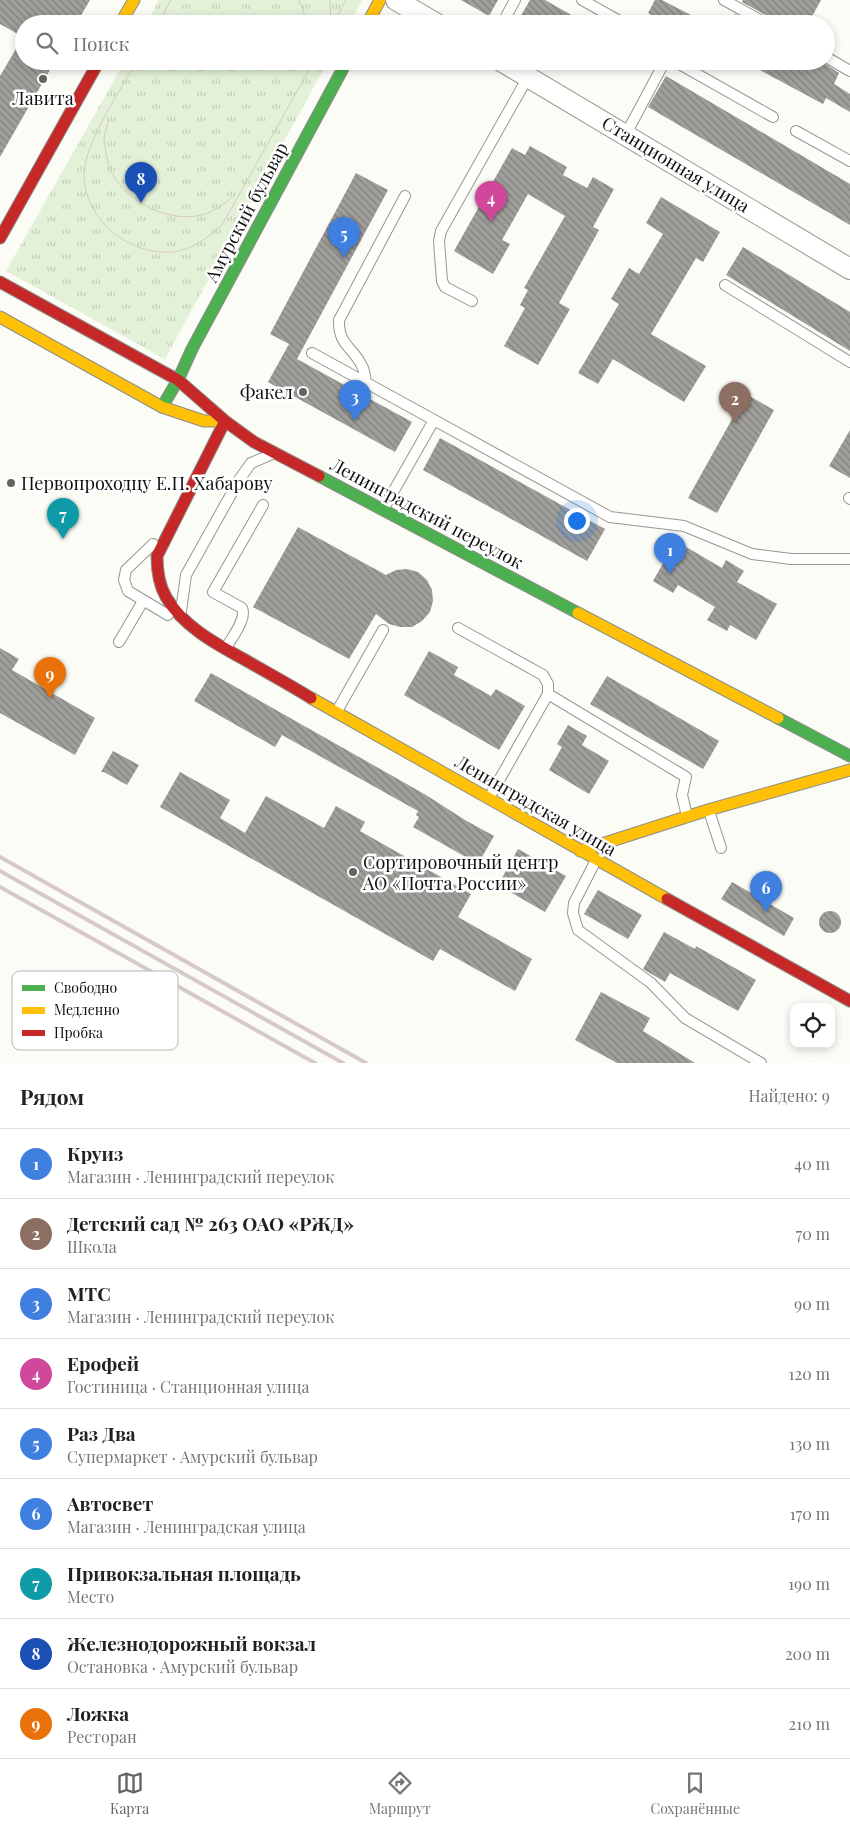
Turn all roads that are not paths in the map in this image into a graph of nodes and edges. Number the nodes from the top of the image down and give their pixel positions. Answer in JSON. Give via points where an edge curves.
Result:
{"nodes":[{"id":1,"x":134,"y":0,"type":"edge"},
{"id":2,"x":380,"y":0,"type":"edge"},
{"id":3,"x":396,"y":0,"type":"edge"},
{"id":4,"x":515,"y":0,"type":"edge"},
{"id":5,"x":582,"y":0,"type":"edge"},
{"id":6,"x":724,"y":0,"type":"edge"},
{"id":7,"x":125,"y":15,"type":"edge"},
{"id":8,"x":372,"y":15,"type":"edge"},
{"id":9,"x":422,"y":15,"type":"edge"},
{"id":10,"x":507,"y":15,"type":"edge"},
{"id":11,"x":609,"y":15,"type":"edge"},
{"id":12,"x":750,"y":15,"type":"edge"},
{"id":13,"x":835,"y":62,"type":"edge"},
{"id":14,"x":94,"y":70,"type":"edge"},
{"id":15,"x":342,"y":70,"type":"edge"},
{"id":16,"x":516,"y":70,"type":"edge"},
{"id":17,"x":660,"y":70,"type":"edge"},
{"id":18,"x":690,"y":70,"type":"edge"},
{"id":19,"x":850,"y":71,"type":"edge"},
{"id":20,"x":528,"y":77,"type":"junction"},
{"id":21,"x":772,"y":117,"type":"dead end"},
{"id":22,"x":796,"y":130,"type":"dead end"},
{"id":23,"x":626,"y":134,"type":"junction"},
{"id":24,"x":850,"y":160,"type":"edge"},
{"id":25,"x":405,"y":196,"type":"dead end"},
{"id":26,"x":0,"y":238,"type":"edge"},
{"id":27,"x":850,"y":269,"type":"edge"},
{"id":28,"x":0,"y":282,"type":"edge"},
{"id":29,"x":725,"y":285,"type":"dead end"},
{"id":30,"x":472,"y":301,"type":"dead end"},
{"id":31,"x":0,"y":317,"type":"edge"},
{"id":32,"x":312,"y":353,"type":"dead end"},
{"id":33,"x":850,"y":362,"type":"edge"},
{"id":34,"x":178,"y":380,"type":"junction"},
{"id":35,"x":366,"y":383,"type":"junction"},
{"id":36,"x":162,"y":407,"type":"junction"},
{"id":37,"x":434,"y":420,"type":"junction"},
{"id":38,"x":225,"y":421,"type":"junction"},
{"id":39,"x":275,"y":453,"type":"junction"},
{"id":40,"x":263,"y":506,"type":"dead end"},
{"id":41,"x":384,"y":510,"type":"junction"},
{"id":42,"x":172,"y":525,"type":"junction"},
{"id":43,"x":850,"y":559,"type":"edge"},
{"id":44,"x":143,"y":600,"type":"junction"},
{"id":45,"x":180,"y":616,"type":"junction"},
{"id":46,"x":458,"y":628,"type":"dead end"},
{"id":47,"x":383,"y":630,"type":"dead end"},
{"id":48,"x":206,"y":637,"type":"junction"},
{"id":49,"x":119,"y":642,"type":"dead end"},
{"id":50,"x":226,"y":649,"type":"junction"},
{"id":51,"x":548,"y":694,"type":"junction"},
{"id":52,"x":336,"y":712,"type":"junction"},
{"id":53,"x":850,"y":756,"type":"edge"},
{"id":54,"x":850,"y":770,"type":"edge"},
{"id":55,"x":489,"y":799,"type":"junction"},
{"id":56,"x":708,"y":810,"type":"junction"},
{"id":57,"x":687,"y":817,"type":"junction"},
{"id":58,"x":721,"y":848,"type":"dead end"},
{"id":59,"x":580,"y":851,"type":"junction"},
{"id":60,"x":596,"y":860,"type":"junction"},
{"id":61,"x":850,"y":1001,"type":"edge"},
{"id":62,"x":761,"y":1063,"type":"edge"}],
"edges":[{"from":1,"to":7,"type":"street"},
{"from":2,"to":8,"type":"street"},
{"from":3,"to":9,"type":"street"},
{"from":4,"to":10,"type":"lane"},
{"from":5,"to":11,"type":"lane"},
{"from":6,"to":12,"type":"lane"},
{"from":13,"to":19,"type":"lane"},
{"from":14,"to":26,"type":"street"},
{"from":15,"to":34,"type":"street","name":"Амурский бульвар"},
{"from":16,"to":20,"type":"street","name":"Станционная улица"},
{"from":17,"to":23,"type":"lane"},
{"from":18,"to":21,"type":"lane"},
{"from":20,"to":23,"type":"street","name":"Станционная улица"},
{"from":20,"to":30,"type":"lane","via":[[441,232],[442,281],[445,287]]},
{"from":22,"to":24,"type":"lane"},
{"from":23,"to":27,"type":"street","name":"Станционная улица"},
{"from":25,"to":35,"type":"lane","via":[[339,320],[338,331],[342,341],[363,367]]},
{"from":28,"to":34,"type":"street","name":"Ленинградский переулок"},
{"from":29,"to":33,"type":"lane"},
{"from":31,"to":36,"type":"street"},
{"from":32,"to":35,"type":"lane"},
{"from":34,"to":36,"type":"street","name":"Амурский бульвар"},
{"from":34,"to":38,"type":"street","name":"Ленинградский переулок"},
{"from":35,"to":37,"type":"lane"},
{"from":36,"to":38,"type":"street","via":[[204,421]]},
{"from":37,"to":41,"type":"lane"},
{"from":37,"to":43,"type":"lane","via":[[610,517],[684,526],[752,554],[791,559]]},
{"from":38,"to":39,"type":"street","name":"Ленинградский переулок"},
{"from":38,"to":42,"type":"street","name":"Ленинградская улица"},
{"from":39,"to":41,"type":"street","name":"Ленинградский переулок"},
{"from":39,"to":45,"type":"lane","via":[[252,464],[239,480],[186,576]]},
{"from":40,"to":50,"type":"lane","via":[[213,592],[244,611]]},
{"from":41,"to":53,"type":"street","name":"Ленинградский переулок"},
{"from":42,"to":44,"type":"lane","via":[[126,570],[124,580],[128,591]]},
{"from":42,"to":45,"type":"street","name":"Ленинградская улица","via":[[157,556],[157,570],[166,598]]},
{"from":44,"to":48,"type":"lane"},
{"from":44,"to":49,"type":"lane"},
{"from":45,"to":48,"type":"street","name":"Ленинградская улица"},
{"from":46,"to":51,"type":"lane","via":[[543,675],[548,684]]},
{"from":47,"to":52,"type":"lane"},
{"from":48,"to":50,"type":"street","name":"Ленинградская улица"},
{"from":50,"to":52,"type":"street","name":"Ленинградская улица"},
{"from":51,"to":55,"type":"lane"},
{"from":51,"to":57,"type":"lane","via":[[686,777],[682,795]]},
{"from":52,"to":55,"type":"street","name":"Ленинградская улица"},
{"from":54,"to":56,"type":"street"},
{"from":55,"to":59,"type":"street","name":"Ленинградская улица"},
{"from":56,"to":57,"type":"street"},
{"from":56,"to":58,"type":"lane"},
{"from":57,"to":59,"type":"street"},
{"from":59,"to":60,"type":"street","name":"Ленинградская улица"},
{"from":60,"to":61,"type":"street","name":"Ленинградская улица"},
{"from":60,"to":62,"type":"lane","via":[[574,903],[574,922],[578,930],[651,983],[684,1018]]}]}
